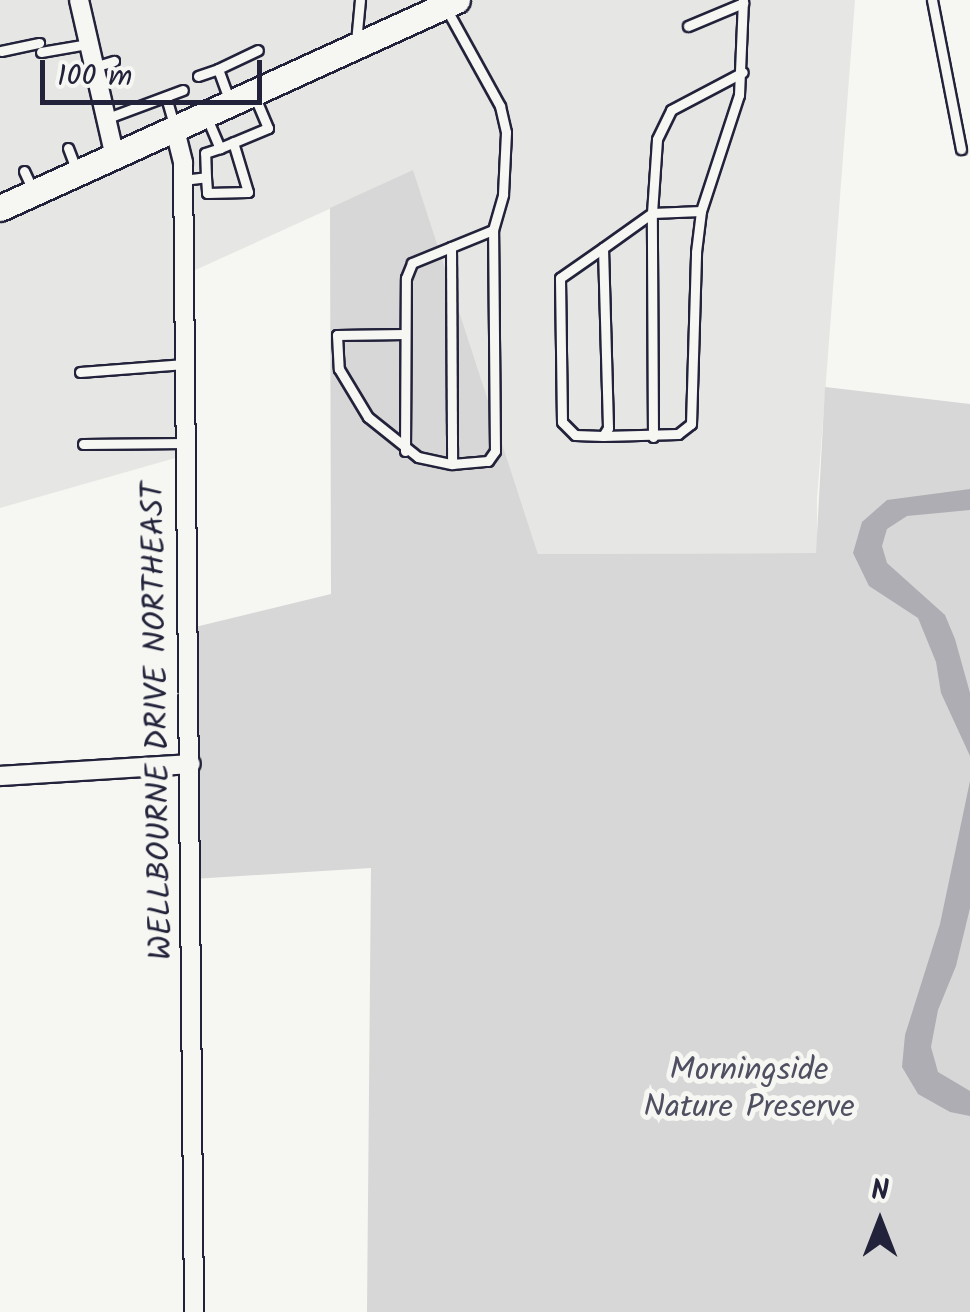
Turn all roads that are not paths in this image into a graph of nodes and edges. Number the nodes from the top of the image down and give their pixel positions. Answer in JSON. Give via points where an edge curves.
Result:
{"nodes":[{"id":1,"x":79,"y":0,"type":"edge"},
{"id":2,"x":360,"y":0,"type":"edge"},
{"id":3,"x":932,"y":0,"type":"edge"},
{"id":4,"x":743,"y":1,"type":"edge"},
{"id":5,"x":447,"y":3,"type":"edge"},
{"id":6,"x":688,"y":26,"type":"dead end"},
{"id":7,"x":89,"y":44,"type":"junction"},
{"id":8,"x":355,"y":48,"type":"junction"},
{"id":9,"x":258,"y":50,"type":"dead end"},
{"id":10,"x":1,"y":51,"type":"edge"},
{"id":11,"x":114,"y":61,"type":"dead end"},
{"id":12,"x":94,"y":67,"type":"junction"},
{"id":13,"x":218,"y":68,"type":"junction"},
{"id":14,"x":743,"y":72,"type":"junction"},
{"id":15,"x":198,"y":76,"type":"dead end"},
{"id":16,"x":183,"y":90,"type":"dead end"},
{"id":17,"x":166,"y":97,"type":"junction"},
{"id":18,"x":242,"y":99,"type":"junction"},
{"id":19,"x":206,"y":116,"type":"junction"},
{"id":20,"x":105,"y":119,"type":"junction"},
{"id":21,"x":175,"y":130,"type":"junction"},
{"id":22,"x":233,"y":142,"type":"junction"},
{"id":23,"x":68,"y":148,"type":"dead end"},
{"id":24,"x":220,"y":148,"type":"junction"},
{"id":25,"x":961,"y":148,"type":"dead end"},
{"id":26,"x":115,"y":157,"type":"junction"},
{"id":27,"x":78,"y":173,"type":"junction"},
{"id":28,"x":206,"y":177,"type":"junction"},
{"id":29,"x":183,"y":180,"type":"junction"},
{"id":30,"x":0,"y":208,"type":"edge"},
{"id":31,"x":701,"y":212,"type":"junction"},
{"id":32,"x":652,"y":213,"type":"junction"},
{"id":33,"x":493,"y":230,"type":"junction"},
{"id":34,"x":451,"y":247,"type":"junction"},
{"id":35,"x":602,"y":248,"type":"junction"},
{"id":36,"x":406,"y":334,"type":"junction"},
{"id":37,"x":186,"y":364,"type":"junction"},
{"id":38,"x":80,"y":372,"type":"dead end"},
{"id":39,"x":603,"y":436,"type":"junction"},
{"id":40,"x":653,"y":437,"type":"junction"},
{"id":41,"x":186,"y":443,"type":"junction"},
{"id":42,"x":83,"y":444,"type":"dead end"},
{"id":43,"x":405,"y":451,"type":"junction"},
{"id":44,"x":452,"y":464,"type":"junction"},
{"id":45,"x":190,"y":764,"type":"junction"},
{"id":46,"x":0,"y":776,"type":"edge"},
{"id":47,"x":194,"y":1312,"type":"edge"}],
"edges":[{"from":1,"to":7,"type":"street"},
{"from":2,"to":8,"type":"lane"},
{"from":3,"to":25,"type":"lane"},
{"from":4,"to":6,"type":"lane"},
{"from":4,"to":14,"type":"lane"},
{"from":5,"to":8,"type":"main road"},
{"from":5,"to":33,"type":"lane","via":[[500,106],[506,132],[503,194]]},
{"from":7,"to":10,"type":"lane"},
{"from":7,"to":12,"type":"street"},
{"from":8,"to":18,"type":"main road"},
{"from":9,"to":13,"type":"lane"},
{"from":11,"to":12,"type":"lane"},
{"from":12,"to":20,"type":"street"},
{"from":13,"to":15,"type":"lane"},
{"from":13,"to":18,"type":"lane"},
{"from":14,"to":31,"type":"lane"},
{"from":14,"to":32,"type":"lane","via":[[671,110],[657,139]]},
{"from":16,"to":17,"type":"lane"},
{"from":17,"to":20,"type":"lane"},
{"from":17,"to":21,"type":"lane"},
{"from":18,"to":19,"type":"main road"},
{"from":18,"to":22,"type":"lane","via":[[268,128]]},
{"from":19,"to":21,"type":"main road"},
{"from":19,"to":24,"type":"lane"},
{"from":20,"to":26,"type":"street"},
{"from":21,"to":26,"type":"main road"},
{"from":21,"to":29,"type":"street","name":"WELLBOURNE DRIVE NORTHEAST"},
{"from":22,"to":24,"type":"lane"},
{"from":22,"to":28,"type":"lane","via":[[248,192],[207,193]]},
{"from":23,"to":27,"type":"lane"},
{"from":24,"to":28,"type":"lane","via":[[206,153]]},
{"from":26,"to":27,"type":"main road"},
{"from":27,"to":30,"type":"main road","via":[[29,182]]},
{"from":28,"to":29,"type":"lane"},
{"from":29,"to":37,"type":"street","name":"WELLBOURNE DRIVE NORTHEAST"},
{"from":31,"to":32,"type":"lane"},
{"from":31,"to":40,"type":"lane","via":[[692,424],[678,434]]},
{"from":32,"to":35,"type":"lane"},
{"from":32,"to":40,"type":"lane"},
{"from":33,"to":34,"type":"lane"},
{"from":33,"to":44,"type":"lane","via":[[495,450],[488,461]]},
{"from":34,"to":36,"type":"lane","via":[[412,263]]},
{"from":34,"to":44,"type":"lane"},
{"from":35,"to":39,"type":"lane","via":[[608,428]]},
{"from":35,"to":39,"type":"lane","via":[[560,278],[562,422],[575,435]]},
{"from":36,"to":43,"type":"lane"},
{"from":36,"to":43,"type":"lane","via":[[337,335],[339,369],[368,416]]},
{"from":37,"to":38,"type":"lane"},
{"from":37,"to":41,"type":"street","name":"WELLBOURNE DRIVE NORTHEAST"},
{"from":39,"to":40,"type":"lane"},
{"from":41,"to":42,"type":"lane"},
{"from":41,"to":45,"type":"street","name":"WELLBOURNE DRIVE NORTHEAST"},
{"from":43,"to":44,"type":"lane"},
{"from":45,"to":46,"type":"street"},
{"from":45,"to":47,"type":"street","name":"WELLBOURNE DRIVE NORTHEAST"}]}
